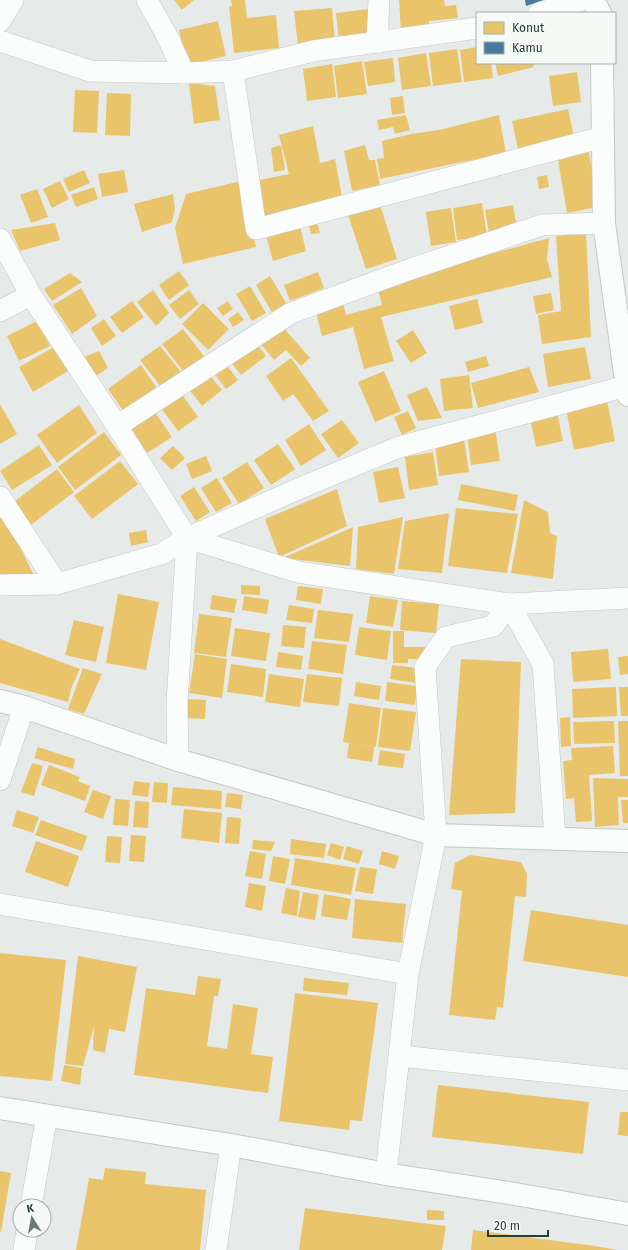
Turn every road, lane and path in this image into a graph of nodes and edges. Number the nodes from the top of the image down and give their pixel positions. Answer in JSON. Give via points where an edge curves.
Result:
{"nodes":[{"id":1,"x":13,"y":0,"type":"edge"},
{"id":2,"x":147,"y":0,"type":"edge"},
{"id":3,"x":379,"y":0,"type":"edge"},
{"id":4,"x":583,"y":0,"type":"edge"},
{"id":5,"x":593,"y":0,"type":"edge"},
{"id":6,"x":542,"y":12,"type":"edge"},
{"id":7,"x":599,"y":12,"type":"edge"},
{"id":8,"x":0,"y":21,"type":"edge"},
{"id":9,"x":476,"y":28,"type":"edge"},
{"id":10,"x":0,"y":41,"type":"edge"},
{"id":11,"x":377,"y":43,"type":"junction"},
{"id":12,"x":602,"y":64,"type":"edge"},
{"id":13,"x":233,"y":71,"type":"junction"},
{"id":14,"x":184,"y":73,"type":"junction"},
{"id":15,"x":603,"y":137,"type":"junction"},
{"id":16,"x":604,"y":223,"type":"junction"},
{"id":17,"x":0,"y":239,"type":"edge"},
{"id":18,"x":31,"y":295,"type":"junction"},
{"id":19,"x":0,"y":311,"type":"edge"},
{"id":20,"x":627,"y":391,"type":"edge"},
{"id":21,"x":117,"y":426,"type":"junction"},
{"id":22,"x":0,"y":497,"type":"edge"},
{"id":23,"x":187,"y":538,"type":"junction"},
{"id":24,"x":57,"y":584,"type":"junction"},
{"id":25,"x":0,"y":585,"type":"edge"},
{"id":26,"x":628,"y":598,"type":"edge"},
{"id":27,"x":509,"y":604,"type":"junction"},
{"id":28,"x":0,"y":700,"type":"edge"},
{"id":29,"x":24,"y":707,"type":"junction"},
{"id":30,"x":178,"y":760,"type":"junction"},
{"id":31,"x":0,"y":780,"type":"edge"},
{"id":32,"x":436,"y":835,"type":"junction"},
{"id":33,"x":555,"y":838,"type":"junction"},
{"id":34,"x":628,"y":840,"type":"edge"},
{"id":35,"x":0,"y":904,"type":"edge"},
{"id":36,"x":408,"y":974,"type":"junction"},
{"id":37,"x":400,"y":1056,"type":"junction"},
{"id":38,"x":628,"y":1080,"type":"edge"},
{"id":39,"x":0,"y":1108,"type":"edge"},
{"id":40,"x":47,"y":1115,"type":"junction"},
{"id":41,"x":231,"y":1144,"type":"junction"},
{"id":42,"x":386,"y":1174,"type":"junction"},
{"id":43,"x":32,"y":1198,"type":"edge"},
{"id":44,"x":628,"y":1214,"type":"edge"},
{"id":45,"x":26,"y":1238,"type":"edge"},
{"id":46,"x":24,"y":1250,"type":"edge"},
{"id":47,"x":216,"y":1250,"type":"edge"}],
"edges":[{"from":1,"to":8,"type":"street"},
{"from":2,"to":14,"type":"street"},
{"from":3,"to":11,"type":"street"},
{"from":4,"to":6,"type":"street"},
{"from":5,"to":7,"type":"street"},
{"from":9,"to":11,"type":"street"},
{"from":10,"to":14,"type":"street","via":[[90,71]]},
{"from":11,"to":13,"type":"street","via":[[312,51]]},
{"from":12,"to":15,"type":"street"},
{"from":13,"to":14,"type":"street"},
{"from":13,"to":15,"type":"street","via":[[256,229]]},
{"from":15,"to":16,"type":"street"},
{"from":16,"to":20,"type":"street"},
{"from":16,"to":21,"type":"street","via":[[542,225],[291,313]]},
{"from":17,"to":18,"type":"street"},
{"from":18,"to":19,"type":"street"},
{"from":18,"to":21,"type":"street"},
{"from":20,"to":23,"type":"street","via":[[400,447]]},
{"from":21,"to":23,"type":"street"},
{"from":22,"to":24,"type":"street"},
{"from":23,"to":24,"type":"street","via":[[161,554]]},
{"from":23,"to":27,"type":"street","via":[[298,572]]},
{"from":23,"to":30,"type":"street","via":[[177,703]]},
{"from":24,"to":25,"type":"street"},
{"from":26,"to":27,"type":"street"},
{"from":27,"to":32,"type":"street","via":[[493,626],[446,637],[425,667]]},
{"from":27,"to":33,"type":"street","via":[[543,664]]},
{"from":28,"to":29,"type":"street"},
{"from":29,"to":30,"type":"street"},
{"from":29,"to":31,"type":"street"},
{"from":30,"to":32,"type":"street"},
{"from":32,"to":33,"type":"street"},
{"from":32,"to":36,"type":"street"},
{"from":33,"to":34,"type":"street"},
{"from":35,"to":36,"type":"street"},
{"from":36,"to":37,"type":"street"},
{"from":37,"to":38,"type":"street"},
{"from":37,"to":42,"type":"street"},
{"from":39,"to":40,"type":"street"},
{"from":40,"to":41,"type":"street"},
{"from":40,"to":43,"type":"street"},
{"from":41,"to":42,"type":"street"},
{"from":41,"to":47,"type":"street"},
{"from":42,"to":44,"type":"street"},
{"from":45,"to":46,"type":"street"}]}
